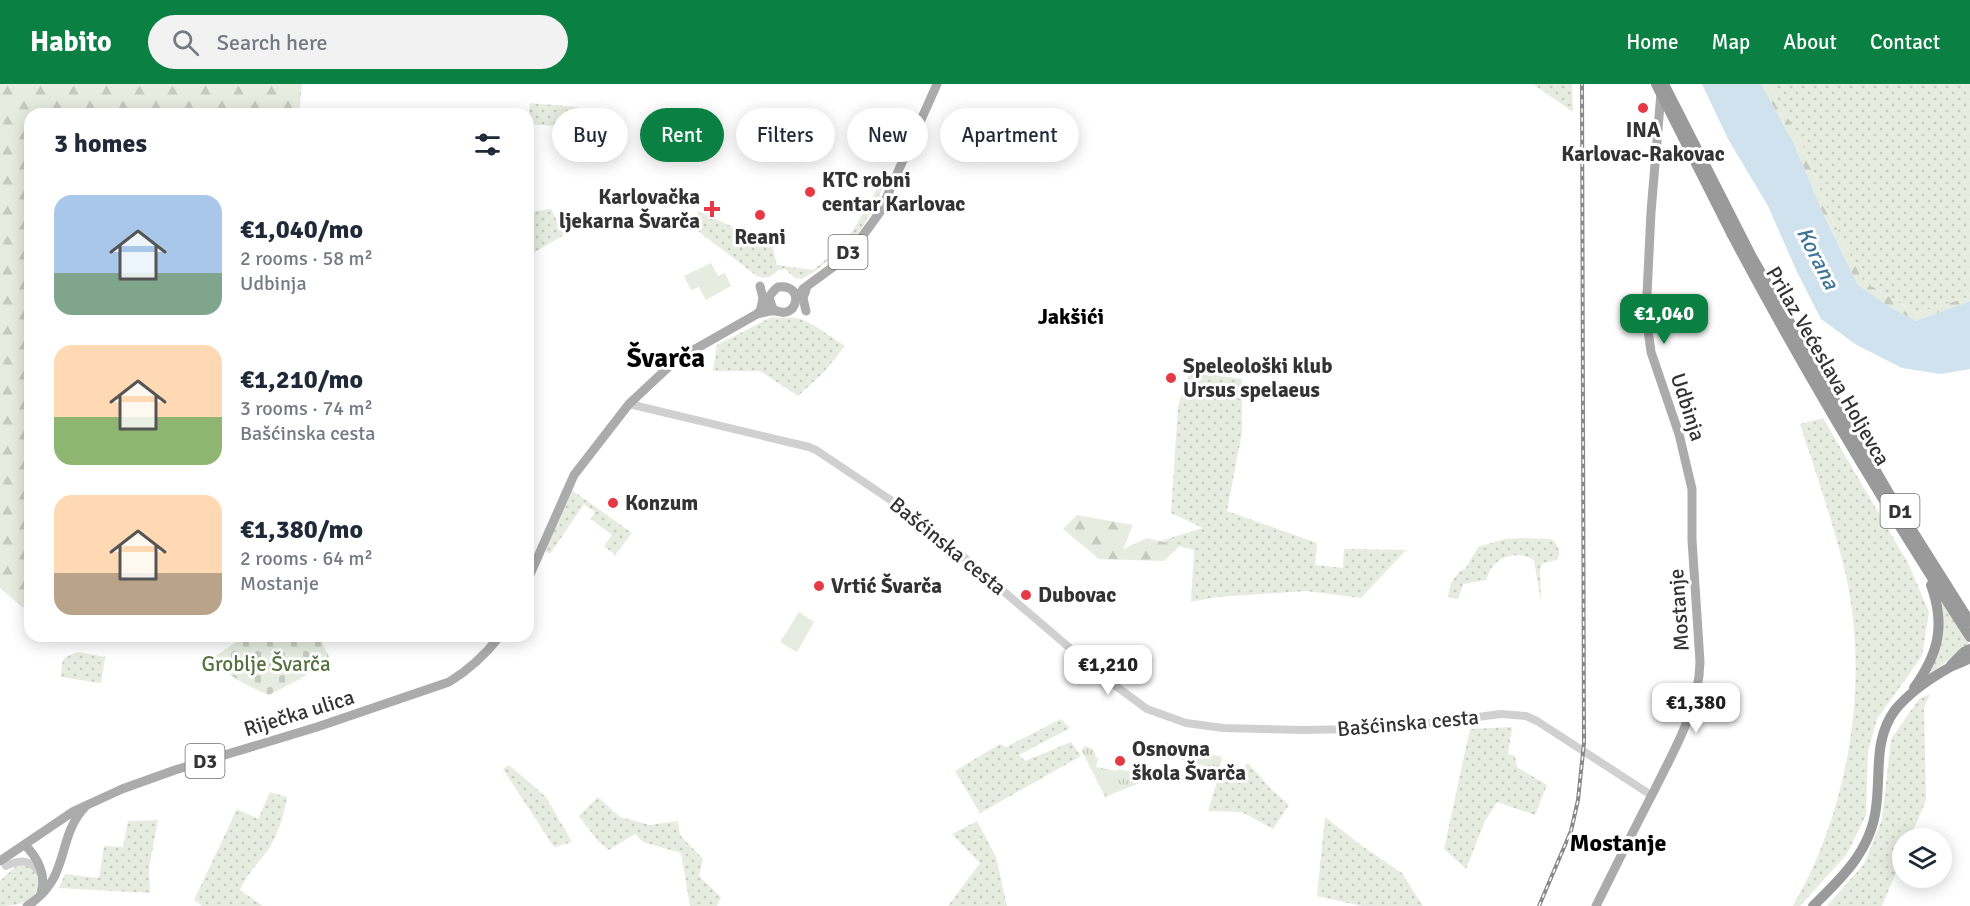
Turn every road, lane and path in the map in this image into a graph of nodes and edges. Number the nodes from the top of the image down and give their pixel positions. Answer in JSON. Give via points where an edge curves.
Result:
{"nodes":[{"id":1,"x":937,"y":84,"type":"edge"},
{"id":2,"x":1656,"y":84,"type":"edge"},
{"id":3,"x":1662,"y":84,"type":"edge"},
{"id":4,"x":1736,"y":233,"type":"junction"},
{"id":5,"x":760,"y":286,"type":"dead end"},
{"id":6,"x":786,"y":286,"type":"junction"},
{"id":7,"x":808,"y":286,"type":"junction"},
{"id":8,"x":769,"y":298,"type":"junction"},
{"id":9,"x":796,"y":300,"type":"junction"},
{"id":10,"x":777,"y":311,"type":"junction"},
{"id":11,"x":806,"y":311,"type":"dead end"},
{"id":12,"x":759,"y":312,"type":"junction"},
{"id":13,"x":644,"y":389,"type":"junction"},
{"id":14,"x":628,"y":404,"type":"junction"},
{"id":15,"x":649,"y":408,"type":"junction"},
{"id":16,"x":1834,"y":408,"type":"junction"},
{"id":17,"x":1692,"y":540,"type":"joint"},
{"id":18,"x":534,"y":565,"type":"edge"},
{"id":19,"x":1923,"y":565,"type":"junction"},
{"id":20,"x":1970,"y":622,"type":"edge"},
{"id":21,"x":1970,"y":637,"type":"edge"},
{"id":22,"x":495,"y":642,"type":"edge"},
{"id":23,"x":1970,"y":649,"type":"edge"},
{"id":24,"x":1968,"y":661,"type":"edge"},
{"id":25,"x":1946,"y":669,"type":"junction"},
{"id":26,"x":1909,"y":696,"type":"junction"},
{"id":27,"x":1651,"y":795,"type":"junction"},
{"id":28,"x":94,"y":801,"type":"junction"},
{"id":29,"x":25,"y":844,"type":"junction"},
{"id":30,"x":2,"y":866,"type":"edge"},
{"id":31,"x":42,"y":875,"type":"junction"},
{"id":32,"x":39,"y":898,"type":"junction"},
{"id":33,"x":27,"y":906,"type":"edge"},
{"id":34,"x":1596,"y":906,"type":"edge"},
{"id":35,"x":1813,"y":906,"type":"edge"}],
"edges":[{"from":1,"to":7,"type":"main road","number":"D3","via":[[880,212],[837,264]]},
{"from":2,"to":4,"type":"highway","number":"D1","bridge":true},
{"from":3,"to":4,"type":"highway","number":"D1"},
{"from":3,"to":17,"type":"main road","name":"Udbinja","via":[[1646,315],[1651,352],[1679,434],[1692,489]]},
{"from":4,"to":16,"type":"highway","name":"Prilaz Većeslava Holjevca","number":"D1"},
{"from":5,"to":12,"type":"main road","via":[[763,298]]},
{"from":6,"to":7,"type":"main road","number":"D3"},
{"from":6,"to":8,"type":"main road","number":"D3","via":[[774,289]]},
{"from":6,"to":9,"type":"main road"},
{"from":7,"to":9,"type":"main road","number":"D3"},
{"from":7,"to":11,"type":"main road","via":[[803,298]]},
{"from":8,"to":10,"type":"main road"},
{"from":8,"to":12,"type":"main road","number":"D3"},
{"from":9,"to":10,"type":"main road","number":"D3","via":[[789,311]]},
{"from":10,"to":12,"type":"main road","number":"D3"},
{"from":12,"to":13,"type":"main road","number":"D3","via":[[676,360]]},
{"from":13,"to":14,"type":"main road","number":"D3"},
{"from":13,"to":15,"type":"street","via":[[643,400]]},
{"from":14,"to":15,"type":"street","name":"Bašćinska cesta"},
{"from":14,"to":18,"type":"main road","number":"D3","via":[[574,475]]},
{"from":15,"to":27,"type":"street","name":"Bašćinska cesta","via":[[816,450],[919,519],[1105,678],[1147,709],[1186,723],[1293,730],[1400,726],[1501,714],[1526,716]]},
{"from":16,"to":19,"type":"highway","name":"Prilaz Većeslava Holjevca","number":"D1"},
{"from":16,"to":20,"type":"highway","name":"Prilaz Većeslava Holjevca","number":"D1"},
{"from":17,"to":27,"type":"main road","name":"Mostanje","via":[[1700,681],[1696,701]]},
{"from":19,"to":21,"type":"highway","name":"Prilaz Većeslava Holjevca","number":"D1"},
{"from":19,"to":26,"type":"highway","via":[[1935,597],[1938,635],[1931,662]]},
{"from":22,"to":28,"type":"main road","name":"Riječka ulica","number":"D3","via":[[463,674],[449,682],[175,770]]},
{"from":23,"to":25,"type":"highway"},
{"from":24,"to":25,"type":"highway"},
{"from":25,"to":26,"type":"highway"},
{"from":26,"to":35,"type":"highway","via":[[1882,736],[1876,810],[1865,846],[1843,877]]},
{"from":27,"to":34,"type":"main road","name":"Mostanje"},
{"from":28,"to":29,"type":"main road","name":"Riječka ulica","number":"D3"},
{"from":28,"to":32,"type":"main road","name":"Riječka ulica","number":"D3","via":[[78,815],[55,878]]},
{"from":29,"to":30,"type":"main road","name":"Riječka ulica","number":"D3"},
{"from":29,"to":31,"type":"main road"},
{"from":30,"to":31,"type":"street","via":[[27,861]]},
{"from":31,"to":32,"type":"main road"},
{"from":32,"to":33,"type":"main road","name":"Riječka ulica","number":"D3"}]}
